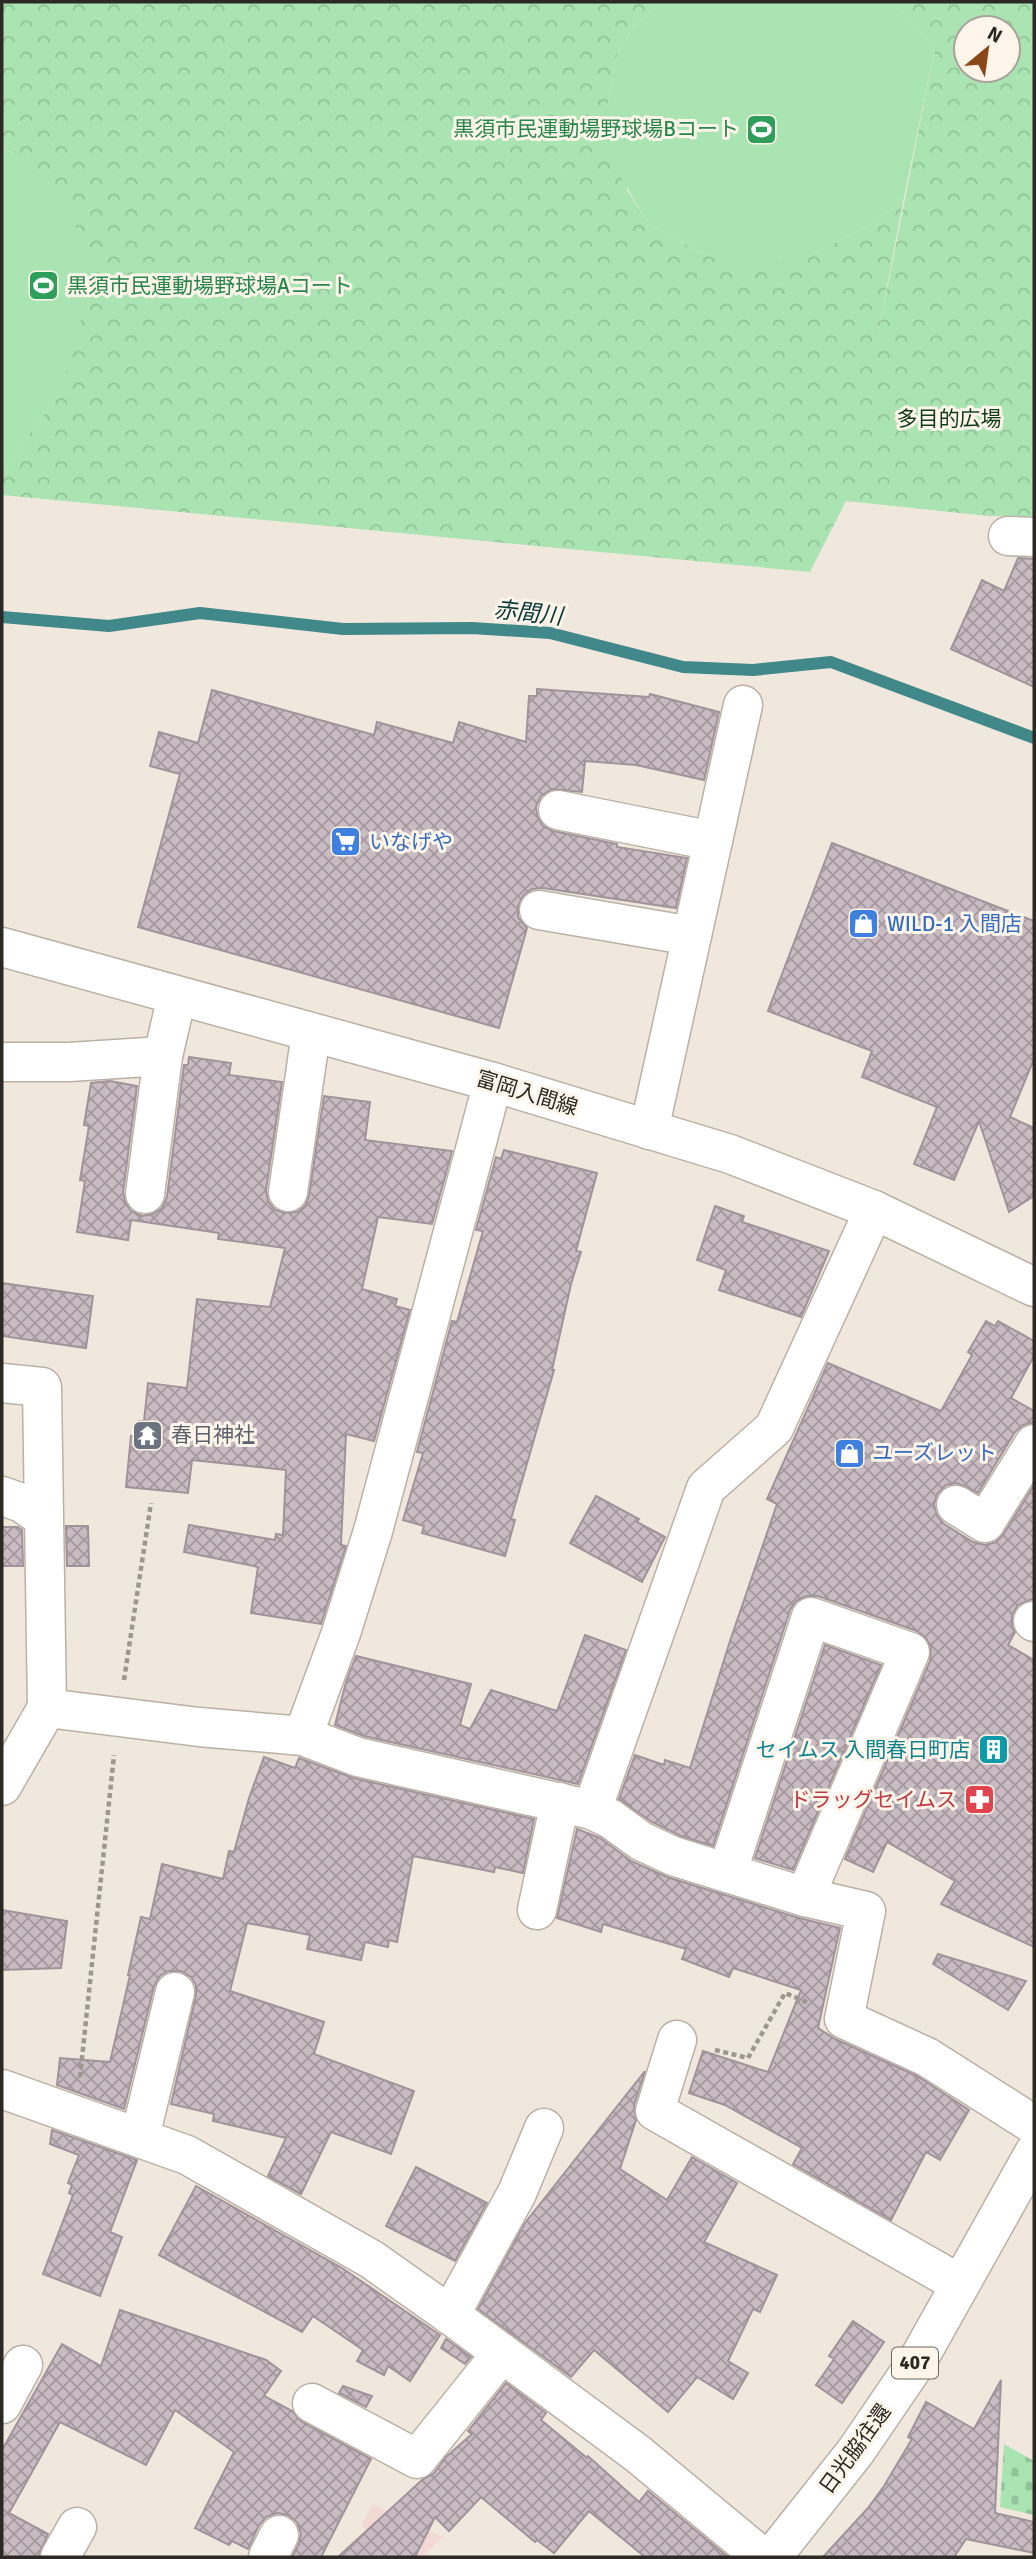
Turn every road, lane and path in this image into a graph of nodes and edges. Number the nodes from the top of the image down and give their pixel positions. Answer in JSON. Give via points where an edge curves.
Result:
{"nodes":[{"id":1,"x":743,"y":705,"type":"dead end"},
{"id":2,"x":558,"y":810,"type":"dead end"},
{"id":3,"x":713,"y":841,"type":"junction"},
{"id":4,"x":539,"y":910,"type":"dead end"},
{"id":5,"x":692,"y":936,"type":"junction"},
{"id":6,"x":2,"y":947,"type":"edge"},
{"id":7,"x":177,"y":996,"type":"junction"},
{"id":8,"x":312,"y":1033,"type":"junction"},
{"id":9,"x":163,"y":1056,"type":"junction"},
{"id":10,"x":2,"y":1062,"type":"edge"},
{"id":11,"x":493,"y":1082,"type":"junction"},
{"id":12,"x":649,"y":1130,"type":"junction"},
{"id":13,"x":288,"y":1192,"type":"dead end"},
{"id":14,"x":145,"y":1194,"type":"dead end"},
{"id":15,"x":874,"y":1210,"type":"junction"},
{"id":16,"x":1032,"y":1277,"type":"edge"},
{"id":17,"x":2,"y":1384,"type":"edge"},
{"id":18,"x":1034,"y":1444,"type":"edge"},
{"id":19,"x":2,"y":1496,"type":"edge"},
{"id":20,"x":150,"y":1503,"type":"dead end"},
{"id":21,"x":956,"y":1505,"type":"dead end"},
{"id":22,"x":43,"y":1517,"type":"junction"},
{"id":23,"x":47,"y":1708,"type":"junction"},
{"id":24,"x":118,"y":1716,"type":"junction"},
{"id":25,"x":303,"y":1736,"type":"junction"},
{"id":26,"x":2,"y":1786,"type":"edge"},
{"id":27,"x":576,"y":1806,"type":"junction"},
{"id":28,"x":727,"y":1873,"type":"junction"},
{"id":29,"x":806,"y":1897,"type":"junction"},
{"id":30,"x":537,"y":1910,"type":"dead end"},
{"id":31,"x":175,"y":1992,"type":"dead end"},
{"id":32,"x":844,"y":2019,"type":"junction"},
{"id":33,"x":677,"y":2040,"type":"joint"},
{"id":34,"x":2,"y":2089,"type":"edge"},
{"id":35,"x":77,"y":2116,"type":"junction"},
{"id":36,"x":1034,"y":2124,"type":"edge"},
{"id":37,"x":544,"y":2128,"type":"dead end"},
{"id":38,"x":140,"y":2137,"type":"junction"},
{"id":39,"x":1034,"y":2153,"type":"edge"},
{"id":40,"x":960,"y":2284,"type":"junction"},
{"id":41,"x":450,"y":2315,"type":"junction"},
{"id":42,"x":502,"y":2353,"type":"junction"},
{"id":43,"x":23,"y":2365,"type":"dead end"},
{"id":44,"x":312,"y":2403,"type":"dead end"},
{"id":45,"x":2,"y":2404,"type":"edge"},
{"id":46,"x":762,"y":2557,"type":"edge"},
{"id":47,"x":772,"y":2557,"type":"edge"}],
"edges":[{"from":1,"to":3,"type":"main road"},
{"from":2,"to":3,"type":"main road"},
{"from":3,"to":5,"type":"main road"},
{"from":4,"to":5,"type":"main road"},
{"from":5,"to":12,"type":"main road"},
{"from":6,"to":7,"type":"main road","name":"富岡入間線"},
{"from":7,"to":8,"type":"main road","name":"富岡入間線"},
{"from":7,"to":9,"type":"main road"},
{"from":8,"to":11,"type":"main road","name":"富岡入間線"},
{"from":8,"to":13,"type":"main road"},
{"from":9,"to":10,"type":"main road"},
{"from":9,"to":14,"type":"main road"},
{"from":11,"to":12,"type":"main road","name":"富岡入間線"},
{"from":11,"to":25,"type":"main road","via":[[373,1531]]},
{"from":12,"to":15,"type":"main road","name":"富岡入間線","via":[[730,1154]]},
{"from":15,"to":16,"type":"main road","name":"富岡入間線"},
{"from":15,"to":27,"type":"main road","via":[[774,1428],[706,1488]]},
{"from":17,"to":22,"type":"main road","via":[[42,1387]]},
{"from":18,"to":21,"type":"main road","via":[[985,1523]]},
{"from":19,"to":22,"type":"main road"},
{"from":20,"to":24,"type":"path"},
{"from":22,"to":23,"type":"main road"},
{"from":23,"to":24,"type":"main road"},
{"from":23,"to":26,"type":"main road"},
{"from":24,"to":25,"type":"main road"},
{"from":24,"to":35,"type":"path"},
{"from":25,"to":27,"type":"main road","via":[[358,1758]]},
{"from":27,"to":28,"type":"main road","via":[[611,1819],[641,1841],[673,1856]]},
{"from":27,"to":30,"type":"main road"},
{"from":28,"to":29,"type":"main road"},
{"from":28,"to":29,"type":"main road","via":[[811,1618],[910,1652]]},
{"from":29,"to":32,"type":"main road","via":[[866,1911]]},
{"from":31,"to":38,"type":"main road"},
{"from":32,"to":33,"type":"path","via":[[785,1993],[748,2058]]},
{"from":32,"to":36,"type":"main road","via":[[928,2057]]},
{"from":33,"to":40,"type":"main road","via":[[655,2111]]},
{"from":34,"to":35,"type":"main road"},
{"from":35,"to":38,"type":"main road"},
{"from":37,"to":41,"type":"main road","via":[[517,2193]]},
{"from":38,"to":41,"type":"main road","via":[[187,2155],[257,2193],[371,2259]]},
{"from":39,"to":40,"type":"main road","name":"日光脇往還","number":"407"},
{"from":40,"to":47,"type":"main road","name":"日光脇往還","number":"407","via":[[918,2360],[856,2451]]},
{"from":41,"to":42,"type":"main road"},
{"from":42,"to":44,"type":"main road","via":[[417,2459]]},
{"from":42,"to":46,"type":"main road","via":[[638,2454]]},
{"from":43,"to":45,"type":"main road"}]}
